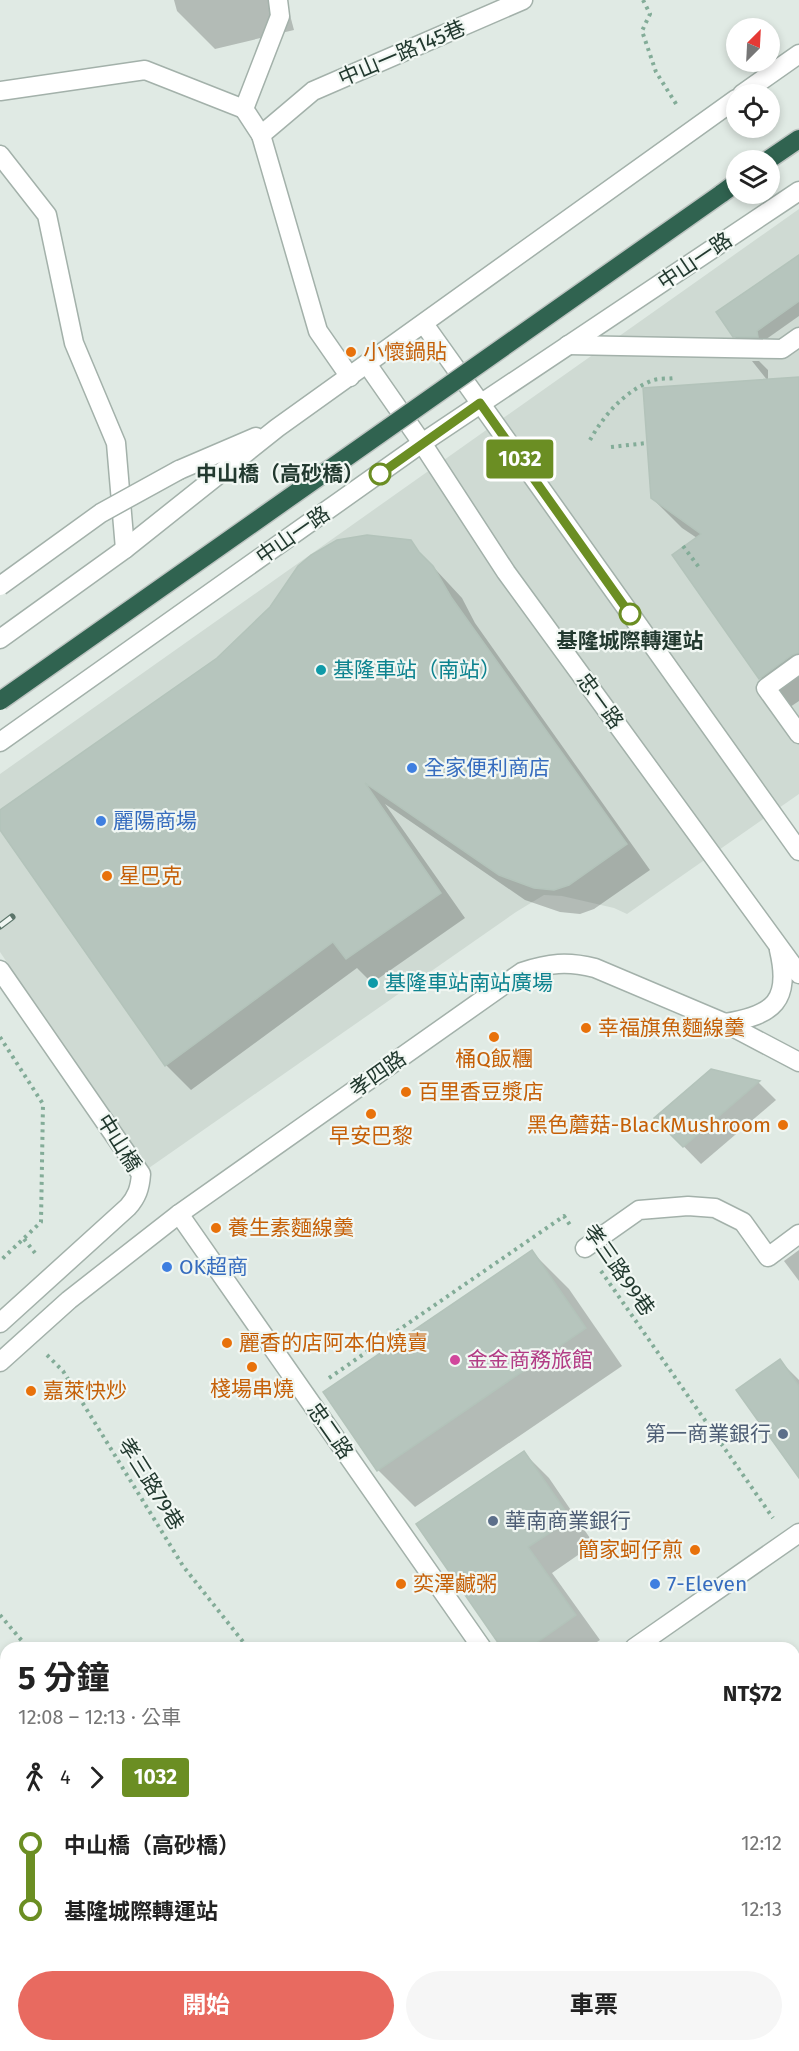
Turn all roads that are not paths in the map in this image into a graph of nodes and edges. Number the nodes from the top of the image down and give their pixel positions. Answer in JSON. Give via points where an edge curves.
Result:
{"nodes":[{"id":1,"x":278,"y":0,"type":"edge"},
{"id":2,"x":523,"y":0,"type":"edge"},
{"id":3,"x":799,"y":54,"type":"edge"},
{"id":4,"x":756,"y":84,"type":"edge"},
{"id":5,"x":0,"y":91,"type":"edge"},
{"id":6,"x":726,"y":106,"type":"edge"},
{"id":7,"x":244,"y":109,"type":"junction"},
{"id":8,"x":261,"y":135,"type":"junction"},
{"id":9,"x":799,"y":139,"type":"edge"},
{"id":10,"x":780,"y":152,"type":"edge"},
{"id":11,"x":0,"y":155,"type":"edge"},
{"id":12,"x":726,"y":190,"type":"edge"},
{"id":13,"x":799,"y":191,"type":"edge"},
{"id":14,"x":424,"y":324,"type":"junction"},
{"id":15,"x":799,"y":338,"type":"edge"},
{"id":16,"x":567,"y":345,"type":"junction"},
{"id":17,"x":367,"y":364,"type":"junction"},
{"id":18,"x":350,"y":377,"type":"junction"},
{"id":19,"x":480,"y":403,"type":"junction"},
{"id":20,"x":277,"y":428,"type":"junction"},
{"id":21,"x":422,"y":443,"type":"junction"},
{"id":22,"x":125,"y":549,"type":"junction"},
{"id":23,"x":0,"y":586,"type":"edge"},
{"id":24,"x":0,"y":639,"type":"edge"},
{"id":25,"x":799,"y":664,"type":"edge"},
{"id":26,"x":0,"y":701,"type":"edge"},
{"id":27,"x":799,"y":734,"type":"edge"},
{"id":28,"x":0,"y":742,"type":"edge"},
{"id":29,"x":799,"y":851,"type":"edge"},
{"id":30,"x":778,"y":945,"type":"junction"},
{"id":31,"x":0,"y":970,"type":"edge"},
{"id":32,"x":799,"y":974,"type":"edge"},
{"id":33,"x":725,"y":1023,"type":"junction"},
{"id":34,"x":799,"y":1062,"type":"edge"},
{"id":35,"x":179,"y":1214,"type":"junction"},
{"id":36,"x":799,"y":1234,"type":"edge"},
{"id":37,"x":585,"y":1248,"type":"road end"},
{"id":38,"x":0,"y":1323,"type":"edge"},
{"id":39,"x":0,"y":1362,"type":"edge"},
{"id":40,"x":794,"y":1537,"type":"edge"},
{"id":41,"x":478,"y":1642,"type":"edge"},
{"id":42,"x":643,"y":1642,"type":"edge"}],
"edges":[{"from":1,"to":7,"type":"street","via":[[280,16]]},
{"from":2,"to":8,"type":"street","name":"中山一路145巷","via":[[313,91]]},
{"from":3,"to":4,"type":"street"},
{"from":5,"to":7,"type":"street","via":[[145,70]]},
{"from":6,"to":14,"type":"street"},
{"from":7,"to":8,"type":"street"},
{"from":8,"to":18,"type":"street","via":[[318,331]]},
{"from":9,"to":10,"type":"highway"},
{"from":11,"to":22,"type":"street","via":[[47,215],[74,343],[116,443]]},
{"from":12,"to":26,"type":"highway","bridge":true},
{"from":13,"to":16,"type":"street","name":"中山一路"},
{"from":14,"to":17,"type":"street"},
{"from":14,"to":19,"type":"street"},
{"from":15,"to":16,"type":"street","via":[[783,349]]},
{"from":16,"to":19,"type":"street","name":"中山一路"},
{"from":17,"to":18,"type":"street"},
{"from":17,"to":21,"type":"street","name":"忠一路"},
{"from":18,"to":20,"type":"street"},
{"from":19,"to":21,"type":"street","name":"中山一路"},
{"from":19,"to":29,"type":"street"},
{"from":20,"to":22,"type":"street"},
{"from":20,"to":23,"type":"street","bridge":true,"via":[[179,470],[101,513]]},
{"from":21,"to":28,"type":"street","name":"中山一路"},
{"from":21,"to":30,"type":"street","name":"忠一路","via":[[506,572]]},
{"from":22,"to":24,"type":"street"},
{"from":25,"to":27,"type":"street","via":[[766,688]]},
{"from":30,"to":32,"type":"street","name":"忠一路"},
{"from":30,"to":33,"type":"street","via":[[784,979],[776,1002],[753,1016]]},
{"from":31,"to":38,"type":"street","name":"中山橋","via":[[141,1174],[136,1198],[128,1207]]},
{"from":33,"to":34,"type":"street","name":"孝四路"},
{"from":33,"to":35,"type":"street","name":"孝四路","via":[[595,968],[575,963],[547,964],[522,972]]},
{"from":35,"to":39,"type":"street","name":"孝四路","via":[[69,1300]]},
{"from":35,"to":41,"type":"street","name":"忠二路"},
{"from":36,"to":37,"type":"street","via":[[768,1257],[743,1222],[715,1208],[688,1206],[639,1210]]},
{"from":40,"to":42,"type":"street"}]}
